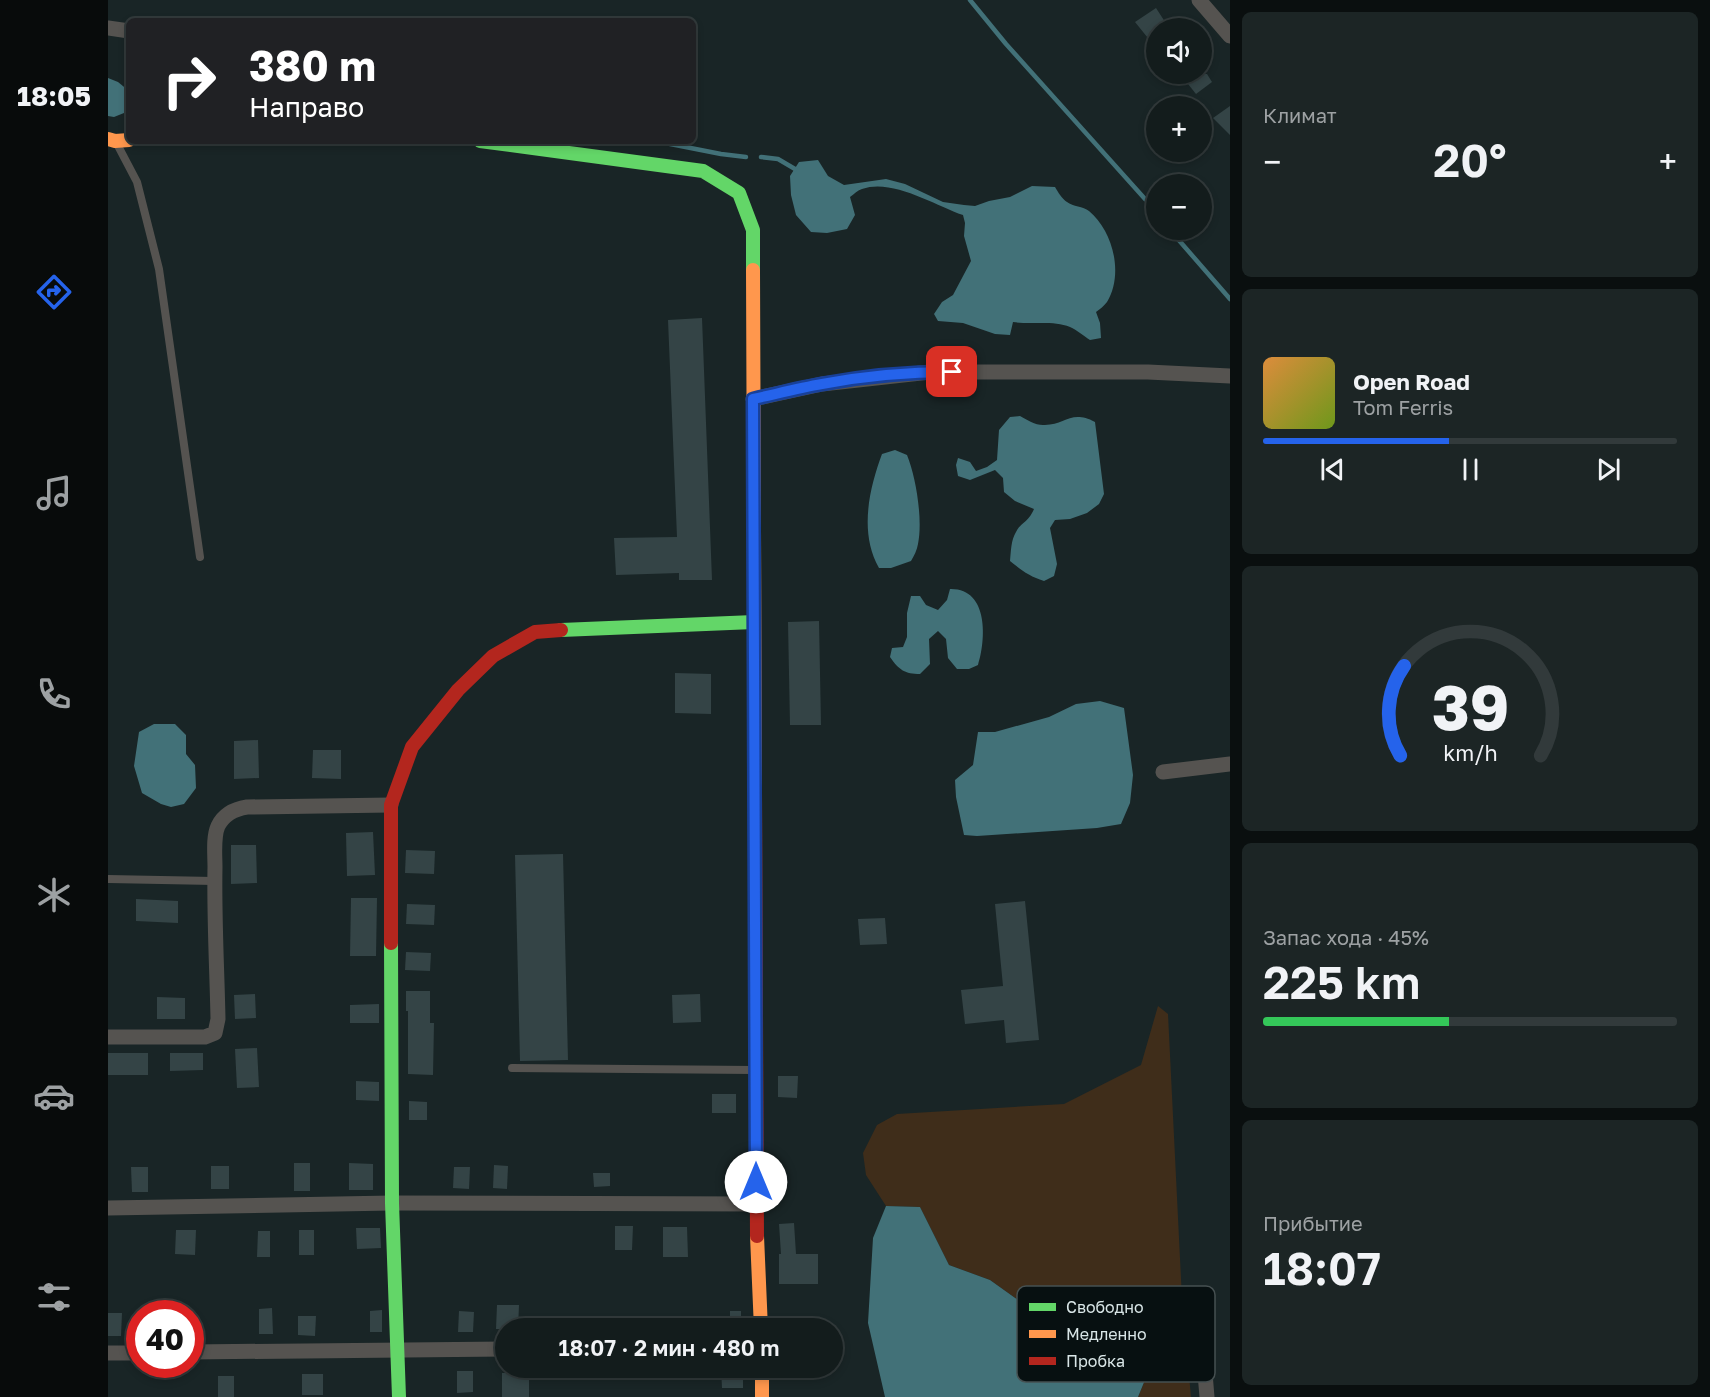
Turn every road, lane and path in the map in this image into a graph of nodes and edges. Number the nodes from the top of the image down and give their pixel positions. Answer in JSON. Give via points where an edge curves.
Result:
{"nodes":[{"id":1,"x":1199,"y":0,"type":"edge"},
{"id":2,"x":108,"y":28,"type":"edge"},
{"id":3,"x":126,"y":31,"type":"edge"},
{"id":4,"x":1230,"y":36,"type":"edge"},
{"id":5,"x":117,"y":140,"type":"edge"},
{"id":6,"x":502,"y":144,"type":"edge"},
{"id":7,"x":1230,"y":376,"type":"edge"},
{"id":8,"x":753,"y":399,"type":"junction"},
{"id":9,"x":200,"y":557,"type":"dead end"},
{"id":10,"x":754,"y":622,"type":"junction"},
{"id":11,"x":1230,"y":764,"type":"edge"},
{"id":12,"x":1163,"y":772,"type":"dead end"},
{"id":13,"x":391,"y":805,"type":"junction"},
{"id":14,"x":108,"y":879,"type":"edge"},
{"id":15,"x":214,"y":881,"type":"junction"},
{"id":16,"x":108,"y":1037,"type":"edge"},
{"id":17,"x":512,"y":1068,"type":"dead end"},
{"id":18,"x":756,"y":1070,"type":"junction"},
{"id":19,"x":392,"y":1203,"type":"junction"},
{"id":20,"x":756,"y":1204,"type":"junction"},
{"id":21,"x":108,"y":1208,"type":"edge"},
{"id":22,"x":761,"y":1318,"type":"edge"},
{"id":23,"x":495,"y":1349,"type":"edge"},
{"id":24,"x":397,"y":1350,"type":"junction"},
{"id":25,"x":108,"y":1353,"type":"edge"},
{"id":26,"x":126,"y":1353,"type":"edge"},
{"id":27,"x":204,"y":1353,"type":"edge"},
{"id":28,"x":762,"y":1378,"type":"edge"},
{"id":29,"x":1206,"y":1382,"type":"edge"},
{"id":30,"x":399,"y":1397,"type":"edge"},
{"id":31,"x":762,"y":1397,"type":"edge"},
{"id":32,"x":1207,"y":1397,"type":"edge"}],
"edges":[{"from":1,"to":4,"type":"street"},
{"from":2,"to":3,"type":"street"},
{"from":5,"to":9,"type":"lane","via":[[137,182],[159,269]]},
{"from":6,"to":8,"type":"street","via":[[703,171],[739,193],[753,231]]},
{"from":7,"to":8,"type":"street","via":[[930,372],[822,384]]},
{"from":8,"to":10,"type":"street"},
{"from":10,"to":13,"type":"street","via":[[535,632],[493,656],[458,690],[412,747]]},
{"from":10,"to":18,"type":"street"},
{"from":11,"to":12,"type":"street"},
{"from":13,"to":15,"type":"street","via":[[236,808],[217,828]]},
{"from":13,"to":19,"type":"street"},
{"from":14,"to":15,"type":"lane"},
{"from":15,"to":16,"type":"street","via":[[218,1019],[214,1033],[205,1037]]},
{"from":17,"to":18,"type":"lane"},
{"from":18,"to":20,"type":"street"},
{"from":19,"to":20,"type":"street"},
{"from":19,"to":21,"type":"street"},
{"from":19,"to":24,"type":"street"},
{"from":20,"to":22,"type":"street"},
{"from":23,"to":24,"type":"street"},
{"from":24,"to":27,"type":"street"},
{"from":24,"to":30,"type":"street"},
{"from":25,"to":26,"type":"street"},
{"from":28,"to":31,"type":"street"},
{"from":29,"to":32,"type":"street"}]}
